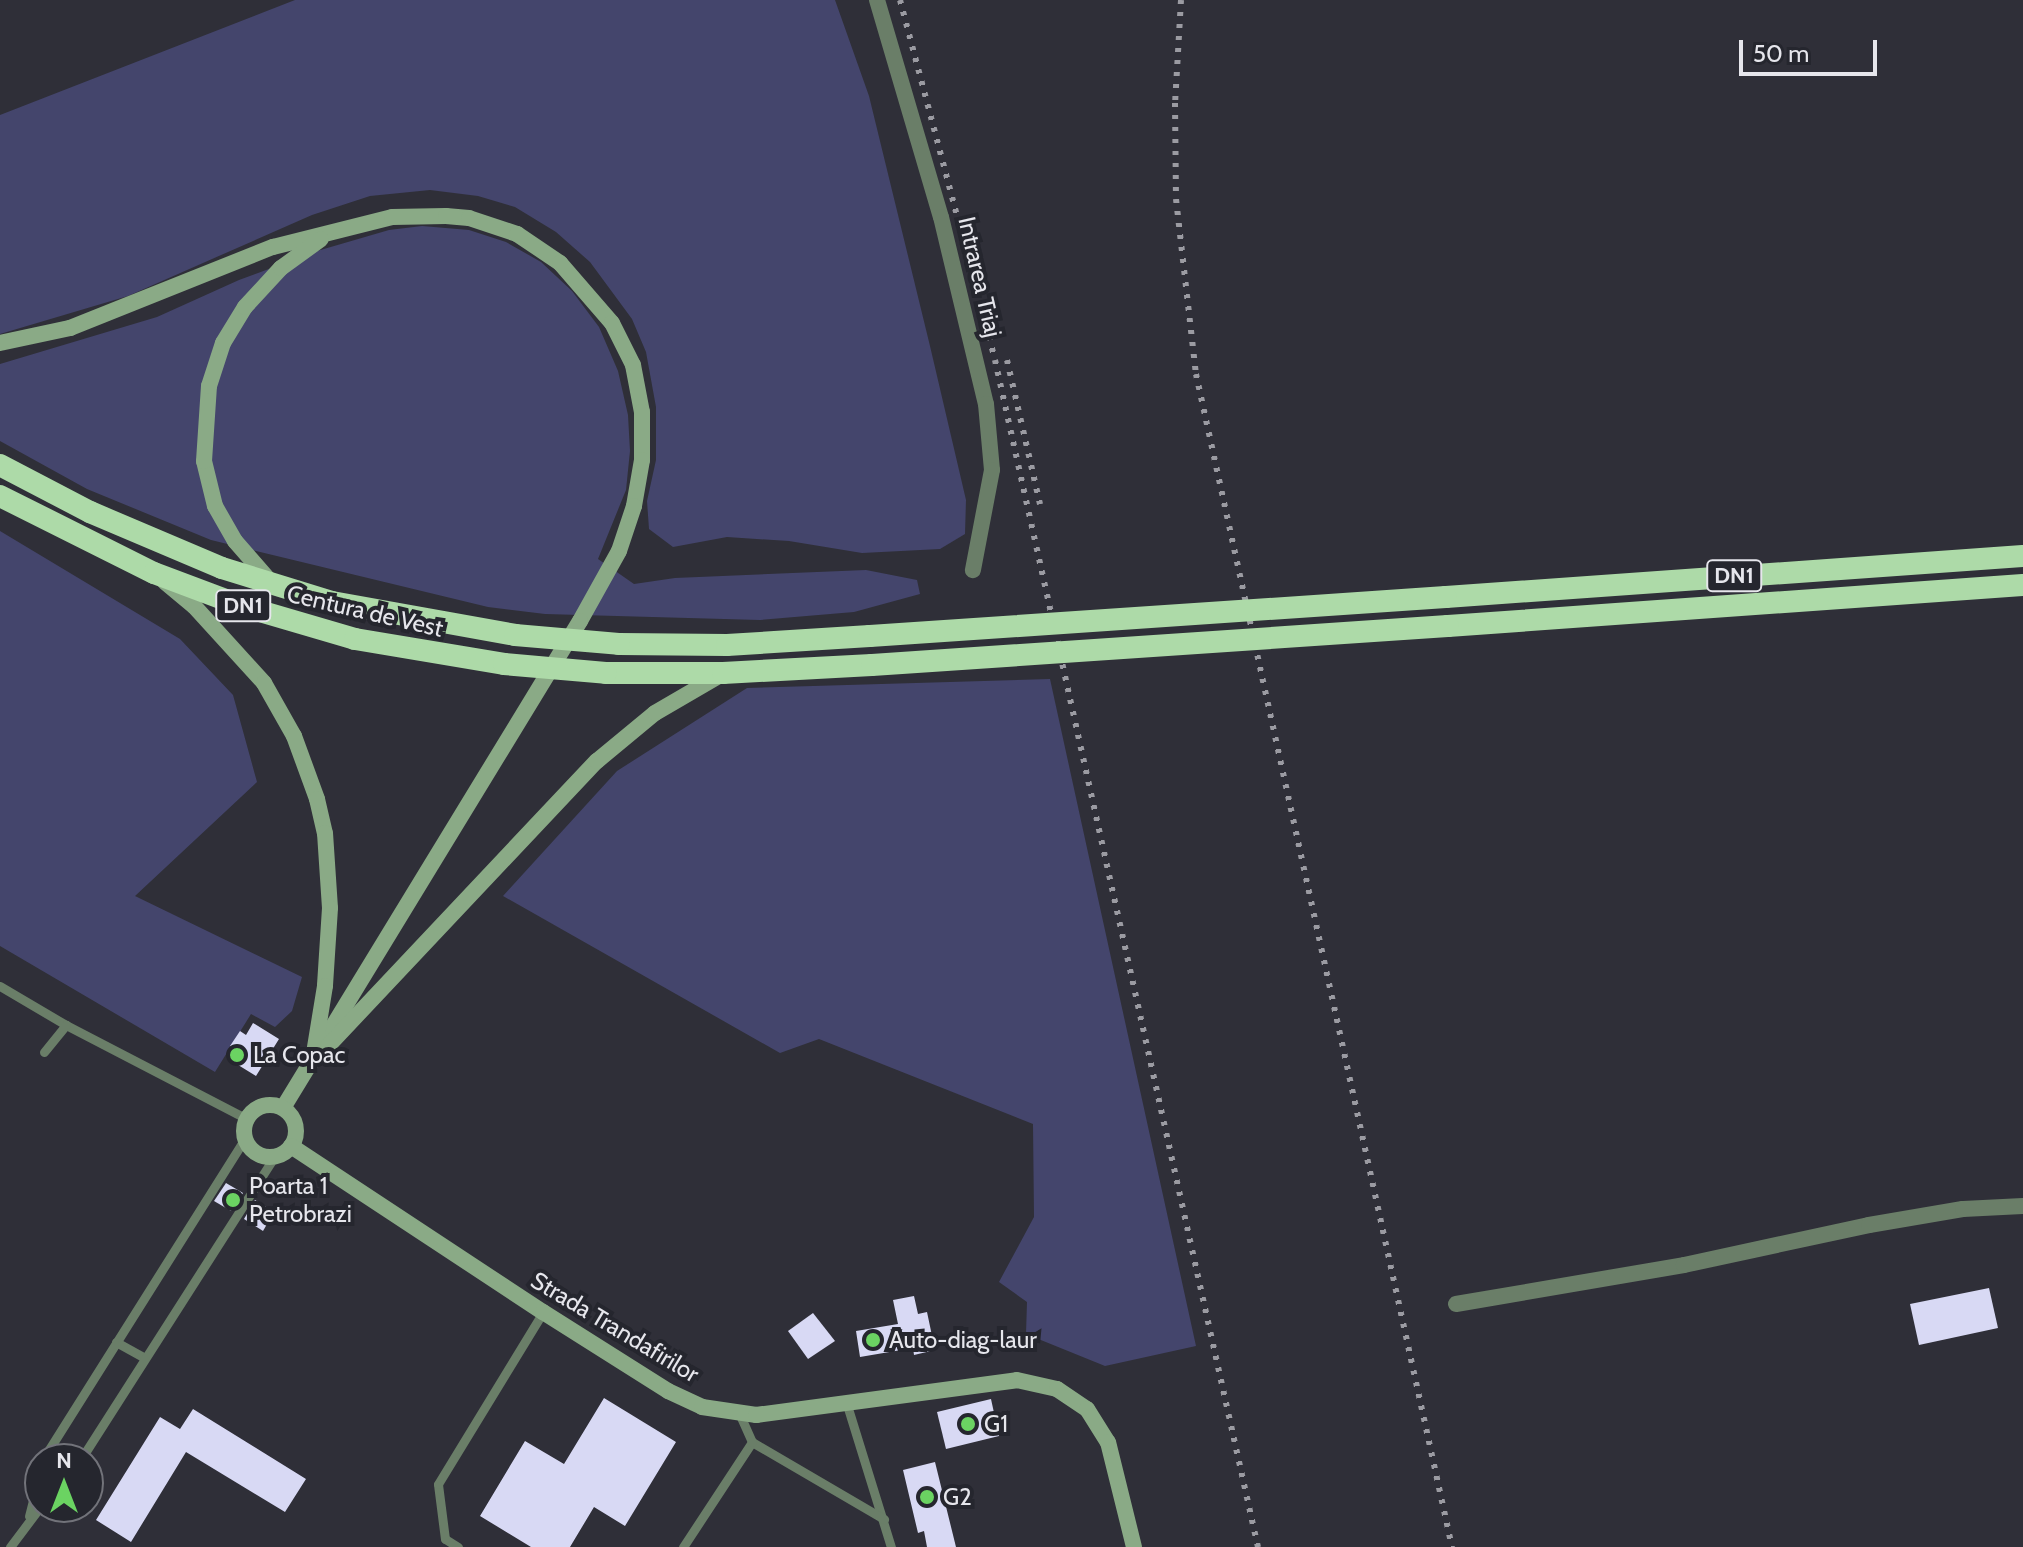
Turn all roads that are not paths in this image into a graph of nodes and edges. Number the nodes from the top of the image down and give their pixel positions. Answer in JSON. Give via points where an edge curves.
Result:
{"nodes":[{"id":1,"x":877,"y":0,"type":"edge"},
{"id":2,"x":325,"y":236,"type":"junction"},
{"id":3,"x":0,"y":343,"type":"edge"},
{"id":4,"x":0,"y":465,"type":"edge"},
{"id":5,"x":0,"y":496,"type":"edge"},
{"id":6,"x":2023,"y":556,"type":"edge"},
{"id":7,"x":973,"y":570,"type":"dead end"},
{"id":8,"x":154,"y":573,"type":"junction"},
{"id":9,"x":2023,"y":585,"type":"edge"},
{"id":10,"x":274,"y":586,"type":"junction"},
{"id":11,"x":723,"y":673,"type":"junction"},
{"id":12,"x":0,"y":986,"type":"edge"},
{"id":13,"x":66,"y":1025,"type":"junction"},
{"id":14,"x":44,"y":1052,"type":"dead end"},
{"id":15,"x":312,"y":1061,"type":"junction"},
{"id":16,"x":283,"y":1108,"type":"junction"},
{"id":17,"x":247,"y":1119,"type":"junction"},
{"id":18,"x":245,"y":1138,"type":"junction"},
{"id":19,"x":291,"y":1146,"type":"junction"},
{"id":20,"x":275,"y":1156,"type":"junction"},
{"id":21,"x":2023,"y":1206,"type":"edge"},
{"id":22,"x":1456,"y":1304,"type":"dead end"},
{"id":23,"x":543,"y":1312,"type":"junction"},
{"id":24,"x":116,"y":1342,"type":"junction"},
{"id":25,"x":143,"y":1357,"type":"junction"},
{"id":26,"x":847,"y":1405,"type":"junction"},
{"id":27,"x":740,"y":1415,"type":"junction"},
{"id":28,"x":752,"y":1442,"type":"junction"},
{"id":29,"x":53,"y":1443,"type":"edge"},
{"id":30,"x":91,"y":1443,"type":"edge"},
{"id":31,"x":884,"y":1519,"type":"junction"},
{"id":32,"x":26,"y":1523,"type":"edge"},
{"id":33,"x":687,"y":1545,"type":"edge"},
{"id":34,"x":10,"y":1547,"type":"edge"},
{"id":35,"x":458,"y":1547,"type":"edge"},
{"id":36,"x":891,"y":1547,"type":"edge"},
{"id":37,"x":1134,"y":1547,"type":"edge"}],
"edges":[{"from":1,"to":7,"type":"street","name":"Intrarea Triaj","via":[[941,217],[986,404],[992,470]]},
{"from":2,"to":3,"type":"main road","via":[[273,247],[70,328]]},
{"from":2,"to":10,"type":"main road","via":[[273,276],[245,307],[223,343],[209,386],[204,461],[215,506],[235,541]]},
{"from":2,"to":15,"type":"main road","via":[[392,217],[446,216],[493,224],[540,248],[597,301],[624,344],[638,385],[643,437],[634,506],[607,575]]},
{"from":4,"to":10,"type":"highway","number":"DN1","via":[[164,546]]},
{"from":5,"to":8,"type":"highway","name":"Centura de Vest","number":"DN1"},
{"from":6,"to":10,"type":"highway","number":"DN1","bridge":true,"via":[[727,645],[619,644],[515,635],[376,612]]},
{"from":8,"to":11,"type":"highway","name":"Centura de Vest","number":"DN1","bridge":true,"via":[[355,639],[504,664],[606,673]]},
{"from":8,"to":15,"type":"main road","via":[[194,606],[264,683],[294,736],[317,799],[330,908],[325,986]]},
{"from":9,"to":11,"type":"highway","number":"DN1","bridge":true},
{"from":11,"to":15,"type":"main road","via":[[655,713],[597,761]]},
{"from":12,"to":13,"type":"lane"},
{"from":13,"to":14,"type":"lane"},
{"from":13,"to":17,"type":"lane"},
{"from":15,"to":16,"type":"main road"},
{"from":16,"to":17,"type":"main road","via":[[267,1105]]},
{"from":16,"to":19,"type":"main road","via":[[296,1130]]},
{"from":17,"to":18,"type":"main road"},
{"from":18,"to":20,"type":"main road","via":[[260,1154]]},
{"from":18,"to":24,"type":"lane"},
{"from":19,"to":20,"type":"main road"},
{"from":19,"to":23,"type":"main road","name":"Strada Trandafirilor"},
{"from":20,"to":25,"type":"lane"},
{"from":21,"to":22,"type":"street","via":[[1963,1209],[1869,1225],[1684,1265]]},
{"from":23,"to":27,"type":"main road","name":"Strada Trandafirilor","via":[[687,1401]]},
{"from":23,"to":35,"type":"lane","via":[[438,1484],[445,1539]]},
{"from":24,"to":25,"type":"lane"},
{"from":24,"to":29,"type":"lane"},
{"from":25,"to":30,"type":"lane"},
{"from":26,"to":27,"type":"main road","name":"Strada Trandafirilor"},
{"from":26,"to":31,"type":"lane"},
{"from":26,"to":37,"type":"main road","name":"Strada Trandafirilor","via":[[1017,1380],[1057,1389],[1094,1416],[1108,1442]]},
{"from":27,"to":28,"type":"lane"},
{"from":28,"to":31,"type":"lane"},
{"from":28,"to":33,"type":"lane"},
{"from":31,"to":36,"type":"lane"},
{"from":32,"to":34,"type":"lane"}]}
